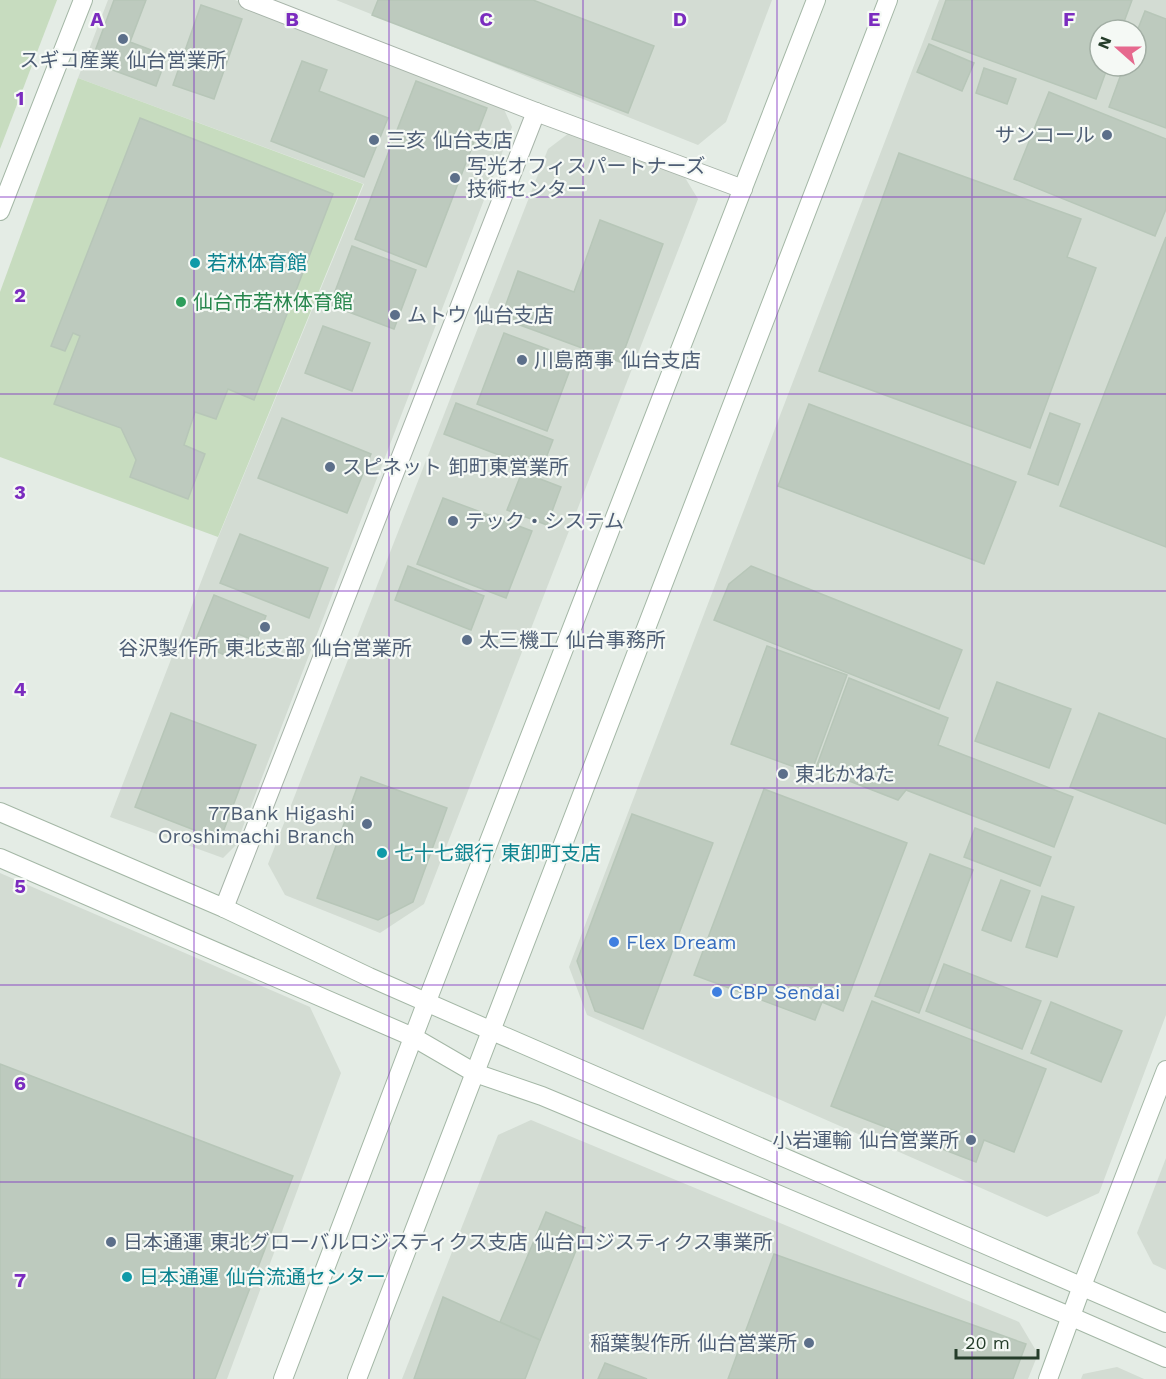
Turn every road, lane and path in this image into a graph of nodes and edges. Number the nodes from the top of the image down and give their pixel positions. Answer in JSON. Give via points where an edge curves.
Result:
{"nodes":[{"id":1,"x":83,"y":0,"type":"edge"},
{"id":2,"x":248,"y":0,"type":"edge"},
{"id":3,"x":816,"y":0,"type":"edge"},
{"id":4,"x":888,"y":0,"type":"edge"},
{"id":5,"x":536,"y":112,"type":"junction"},
{"id":6,"x":743,"y":189,"type":"junction"},
{"id":7,"x":0,"y":211,"type":"edge"},
{"id":8,"x":0,"y":812,"type":"edge"},
{"id":9,"x":0,"y":858,"type":"edge"},
{"id":10,"x":224,"y":908,"type":"junction"},
{"id":11,"x":427,"y":1001,"type":"junction"},
{"id":12,"x":492,"y":1031,"type":"junction"},
{"id":13,"x":413,"y":1037,"type":"junction"},
{"id":14,"x":1166,"y":1070,"type":"edge"},
{"id":15,"x":475,"y":1073,"type":"junction"},
{"id":16,"x":1082,"y":1286,"type":"junction"},
{"id":17,"x":1072,"y":1317,"type":"junction"},
{"id":18,"x":1166,"y":1323,"type":"edge"},
{"id":19,"x":1166,"y":1358,"type":"edge"},
{"id":20,"x":283,"y":1379,"type":"edge"},
{"id":21,"x":357,"y":1379,"type":"edge"},
{"id":22,"x":1048,"y":1379,"type":"edge"}],
"edges":[{"from":1,"to":7,"type":"street"},
{"from":2,"to":5,"type":"street"},
{"from":3,"to":6,"type":"street"},
{"from":4,"to":12,"type":"street"},
{"from":5,"to":6,"type":"street"},
{"from":5,"to":10,"type":"street"},
{"from":6,"to":11,"type":"street"},
{"from":8,"to":10,"type":"street"},
{"from":9,"to":13,"type":"street"},
{"from":10,"to":11,"type":"street"},
{"from":11,"to":12,"type":"street"},
{"from":11,"to":13,"type":"street"},
{"from":12,"to":15,"type":"street"},
{"from":12,"to":16,"type":"street"},
{"from":13,"to":15,"type":"street"},
{"from":13,"to":20,"type":"street"},
{"from":14,"to":16,"type":"street"},
{"from":15,"to":17,"type":"street","via":[[542,1096]]},
{"from":15,"to":21,"type":"street"},
{"from":16,"to":17,"type":"street"},
{"from":16,"to":18,"type":"street"},
{"from":17,"to":19,"type":"street"},
{"from":17,"to":22,"type":"street"}]}
